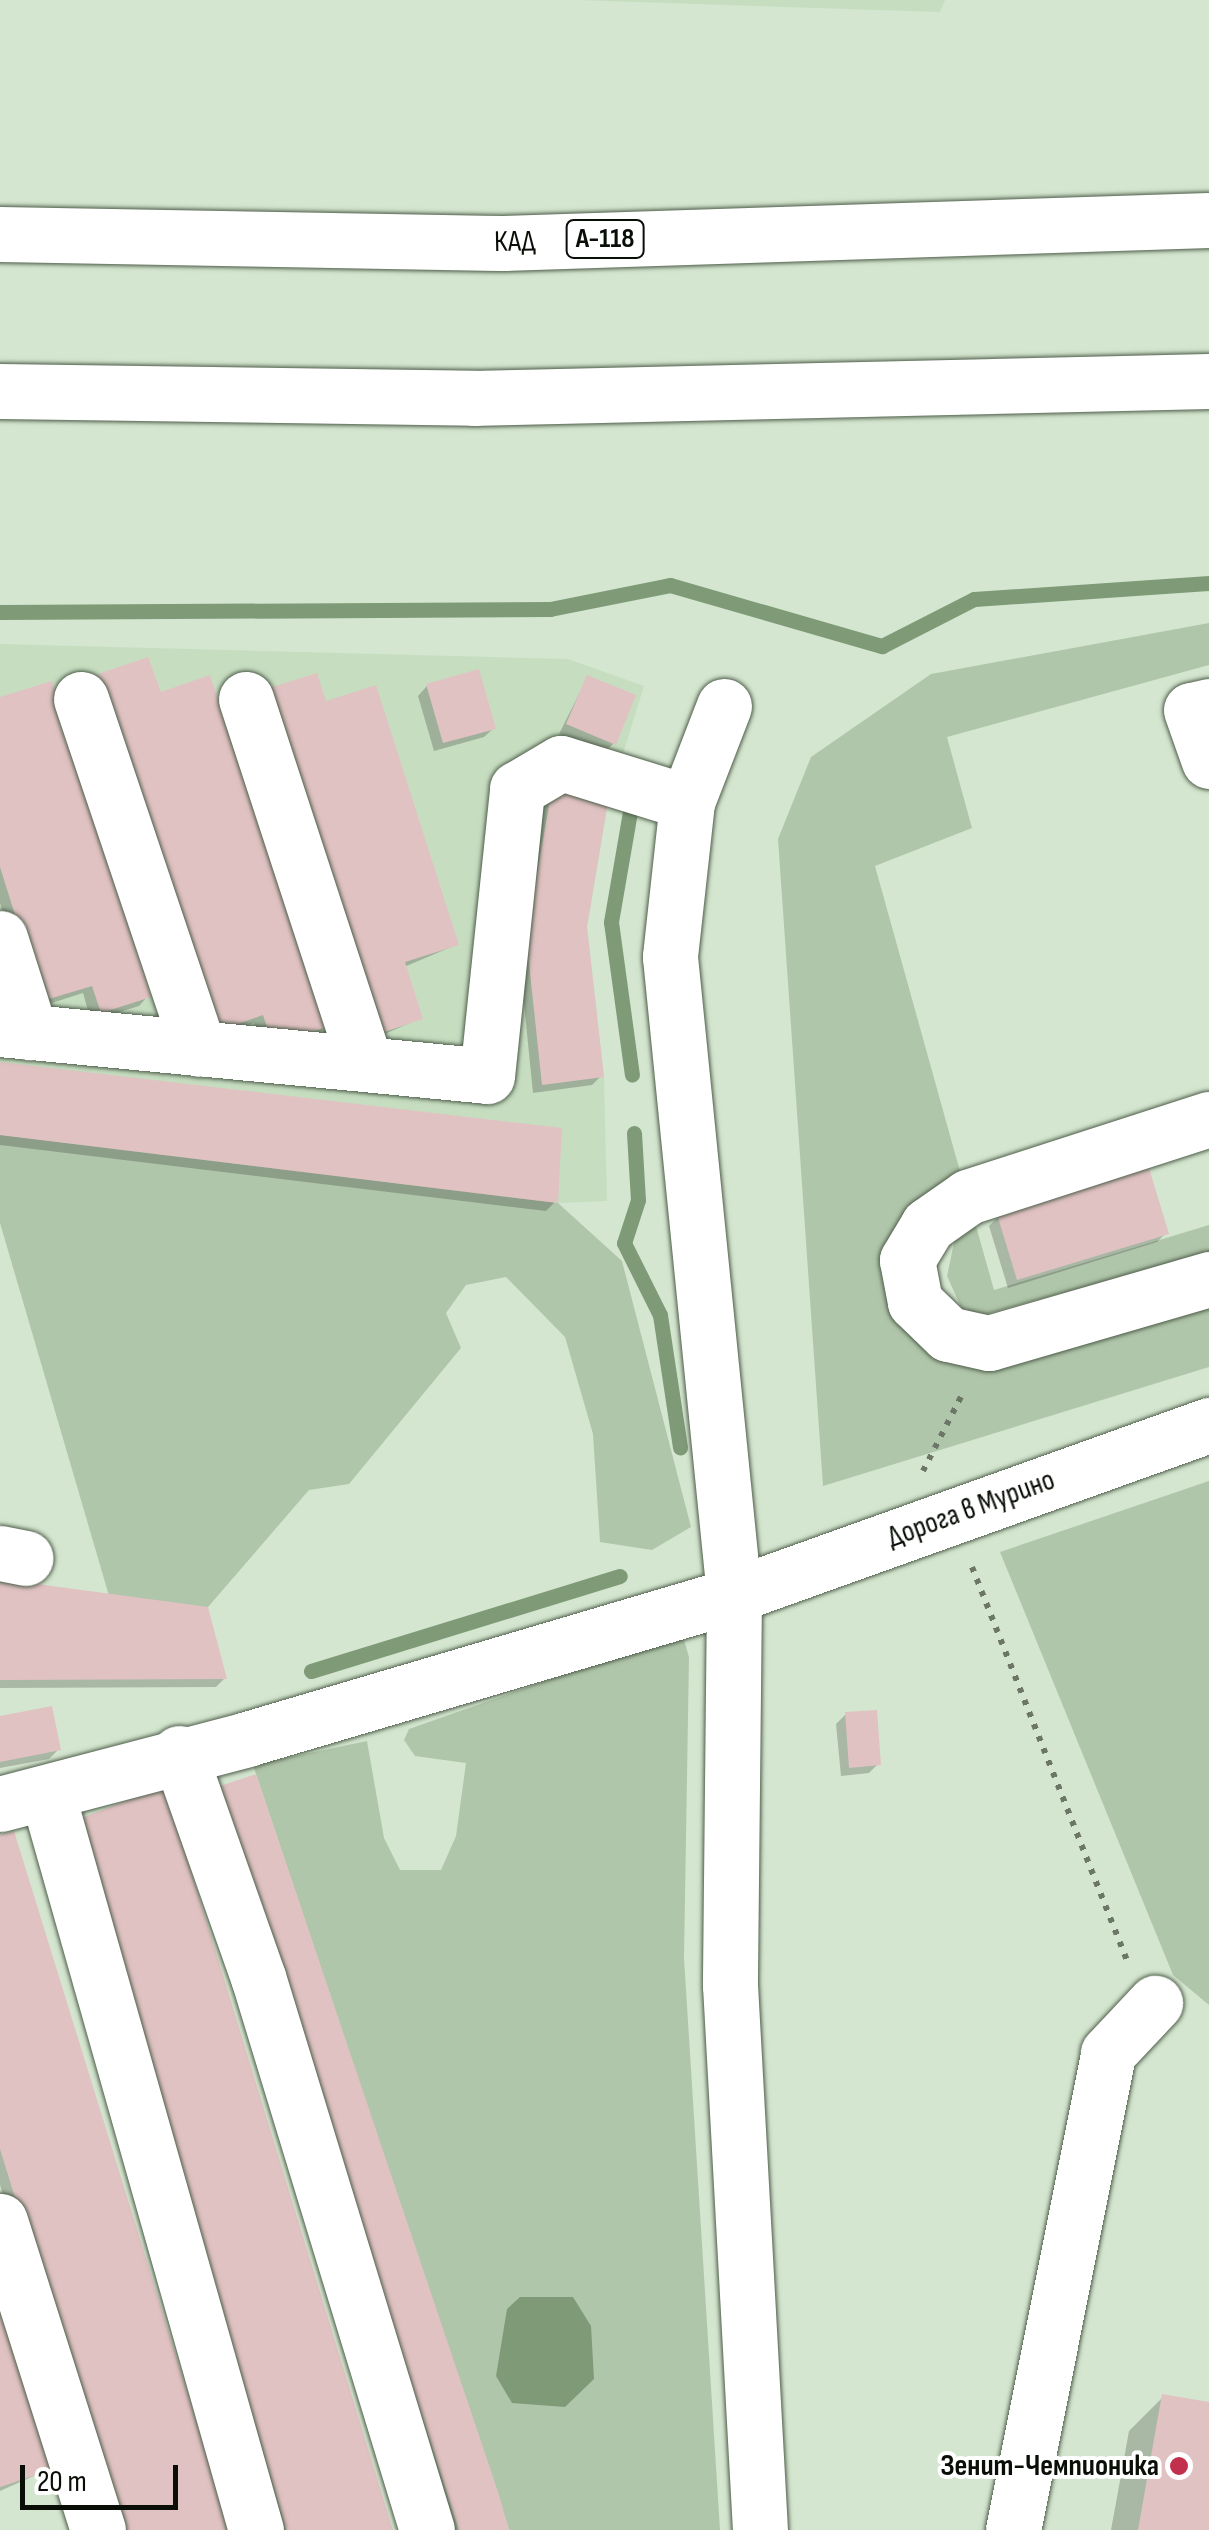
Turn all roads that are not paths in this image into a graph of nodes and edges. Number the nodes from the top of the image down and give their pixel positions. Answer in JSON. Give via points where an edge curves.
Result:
{"nodes":[{"id":1,"x":1209,"y":220,"type":"edge"},
{"id":2,"x":0,"y":234,"type":"edge"},
{"id":3,"x":1209,"y":381,"type":"edge"},
{"id":4,"x":0,"y":391,"type":"edge"},
{"id":5,"x":81,"y":699,"type":"dead end"},
{"id":6,"x":246,"y":699,"type":"dead end"},
{"id":7,"x":724,"y":706,"type":"dead end"},
{"id":8,"x":1209,"y":706,"type":"edge"},
{"id":9,"x":1209,"y":760,"type":"edge"},
{"id":10,"x":687,"y":802,"type":"junction"},
{"id":11,"x":0,"y":938,"type":"edge"},
{"id":12,"x":15,"y":1031,"type":"edge"},
{"id":13,"x":199,"y":1048,"type":"junction"},
{"id":14,"x":365,"y":1064,"type":"junction"},
{"id":15,"x":1209,"y":1120,"type":"edge"},
{"id":16,"x":1209,"y":1279,"type":"edge"},
{"id":17,"x":1209,"y":1425,"type":"edge"},
{"id":18,"x":734,"y":1595,"type":"junction"},
{"id":19,"x":179,"y":1753,"type":"junction"},
{"id":20,"x":24,"y":1798,"type":"edge"},
{"id":21,"x":1155,"y":2003,"type":"road end"},
{"id":22,"x":0,"y":2220,"type":"edge"},
{"id":23,"x":98,"y":2530,"type":"edge"},
{"id":24,"x":256,"y":2530,"type":"edge"},
{"id":25,"x":427,"y":2530,"type":"edge"},
{"id":26,"x":760,"y":2530,"type":"edge"},
{"id":27,"x":1013,"y":2530,"type":"edge"}],
"edges":[{"from":1,"to":2,"type":"main road","name":"КАД","number":"А-118","via":[[503,243]]},
{"from":3,"to":4,"type":"main road","via":[[476,398]]},
{"from":5,"to":13,"type":"main road"},
{"from":6,"to":14,"type":"main road"},
{"from":7,"to":10,"type":"main road"},
{"from":8,"to":9,"type":"main road","via":[[1191,710]]},
{"from":10,"to":14,"type":"main road","via":[[561,763],[517,790],[487,1076]]},
{"from":10,"to":18,"type":"main road","via":[[670,957]]},
{"from":11,"to":12,"type":"main road"},
{"from":12,"to":13,"type":"main road"},
{"from":13,"to":14,"type":"main road"},
{"from":15,"to":16,"type":"main road","via":[[968,1197],[928,1225],[907,1260],[915,1302],[948,1334],[989,1343]]},
{"from":17,"to":18,"type":"main road","name":"Дорога в Мурино"},
{"from":18,"to":19,"type":"main road","name":"Дорога в Мурино","via":[[247,1739]]},
{"from":18,"to":26,"type":"main road","via":[[730,1986]]},
{"from":19,"to":20,"type":"main road","name":"Дорога в Мурино"},
{"from":19,"to":25,"type":"main road","via":[[258,1977]]},
{"from":20,"to":24,"type":"main road"},
{"from":21,"to":27,"type":"main road","via":[[1108,2052]]},
{"from":22,"to":23,"type":"main road"}]}
